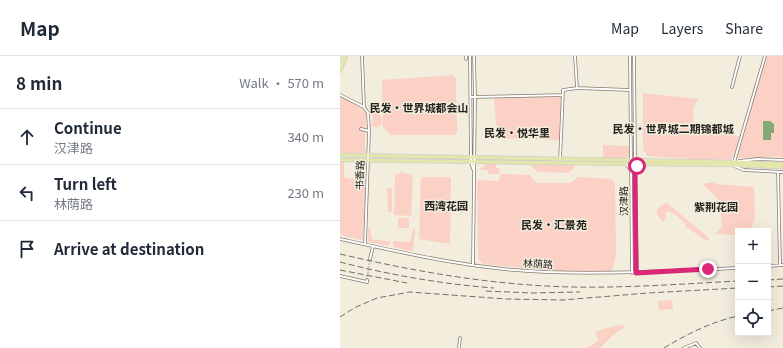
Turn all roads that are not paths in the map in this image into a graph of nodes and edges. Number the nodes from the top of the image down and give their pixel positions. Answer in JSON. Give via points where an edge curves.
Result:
{"nodes":[{"id":1,"x":345,"y":56,"type":"edge"},
{"id":2,"x":362,"y":56,"type":"edge"},
{"id":3,"x":466,"y":56,"type":"edge"},
{"id":4,"x":470,"y":56,"type":"edge"},
{"id":5,"x":474,"y":56,"type":"edge"},
{"id":6,"x":576,"y":56,"type":"edge"},
{"id":7,"x":630,"y":56,"type":"edge"},
{"id":8,"x":634,"y":56,"type":"edge"},
{"id":9,"x":740,"y":56,"type":"edge"},
{"id":10,"x":765,"y":56,"type":"edge"},
{"id":11,"x":466,"y":59,"type":"dead end"},
{"id":12,"x":340,"y":64,"type":"edge"},
{"id":13,"x":340,"y":70,"type":"edge"},
{"id":14,"x":732,"y":87,"type":"dead end"},
{"id":15,"x":577,"y":88,"type":"junction"},
{"id":16,"x":630,"y":90,"type":"junction"},
{"id":17,"x":340,"y":95,"type":"edge"},
{"id":18,"x":563,"y":95,"type":"junction"},
{"id":19,"x":471,"y":97,"type":"junction"},
{"id":20,"x":475,"y":97,"type":"junction"},
{"id":21,"x":364,"y":107,"type":"junction"},
{"id":22,"x":361,"y":129,"type":"dead end"},
{"id":23,"x":369,"y":131,"type":"junction"},
{"id":24,"x":635,"y":154,"type":"junction"},
{"id":25,"x":340,"y":155,"type":"edge"},
{"id":26,"x":631,"y":155,"type":"junction"},
{"id":27,"x":368,"y":156,"type":"junction"},
{"id":28,"x":340,"y":160,"type":"edge"},
{"id":29,"x":368,"y":160,"type":"junction"},
{"id":30,"x":473,"y":160,"type":"junction"},
{"id":31,"x":560,"y":160,"type":"junction"},
{"id":32,"x":783,"y":160,"type":"edge"},
{"id":33,"x":624,"y":162,"type":"junction"},
{"id":34,"x":631,"y":162,"type":"junction"},
{"id":35,"x":635,"y":162,"type":"junction"},
{"id":36,"x":642,"y":162,"type":"junction"},
{"id":37,"x":734,"y":162,"type":"junction"},
{"id":38,"x":783,"y":164,"type":"edge"},
{"id":39,"x":730,"y":165,"type":"junction"},
{"id":40,"x":766,"y":165,"type":"junction"},
{"id":41,"x":783,"y":167,"type":"edge"},
{"id":42,"x":631,"y":171,"type":"junction"},
{"id":43,"x":635,"y":171,"type":"junction"},
{"id":44,"x":778,"y":172,"type":"junction"},
{"id":45,"x":783,"y":172,"type":"edge"},
{"id":46,"x":340,"y":239,"type":"edge"},
{"id":47,"x":365,"y":244,"type":"junction"},
{"id":48,"x":373,"y":246,"type":"junction"},
{"id":49,"x":370,"y":259,"type":"tunnel mouth"},
{"id":50,"x":473,"y":264,"type":"junction"},
{"id":51,"x":783,"y":265,"type":"edge"},
{"id":52,"x":771,"y":266,"type":"edge"},
{"id":53,"x":780,"y":266,"type":"junction"},
{"id":54,"x":735,"y":268,"type":"edge"},
{"id":55,"x":632,"y":273,"type":"junction"},
{"id":56,"x":636,"y":273,"type":"junction"},
{"id":57,"x":340,"y":276,"type":"edge"},
{"id":58,"x":367,"y":280,"type":"dead end"},
{"id":59,"x":460,"y":338,"type":"dead end"},
{"id":60,"x":459,"y":348,"type":"edge"},
{"id":61,"x":684,"y":348,"type":"edge"},
{"id":62,"x":700,"y":348,"type":"edge"}],
"edges":[{"from":1,"to":12,"type":"main road"},
{"from":1,"to":13,"type":"main road"},
{"from":2,"to":21,"type":"street","name":"书香路"},
{"from":3,"to":11,"type":"street"},
{"from":4,"to":19,"type":"street"},
{"from":5,"to":20,"type":"street"},
{"from":6,"to":15,"type":"street"},
{"from":7,"to":16,"type":"street","name":"汉津路"},
{"from":8,"to":24,"type":"street","name":"汉津路"},
{"from":9,"to":14,"type":"street"},
{"from":10,"to":37,"type":"street"},
{"from":15,"to":16,"type":"street"},
{"from":15,"to":18,"type":"street","via":[[563,90]]},
{"from":16,"to":26,"type":"street","name":"汉津路"},
{"from":17,"to":21,"type":"street"},
{"from":18,"to":20,"type":"street"},
{"from":18,"to":31,"type":"street"},
{"from":19,"to":20,"type":"street"},
{"from":19,"to":30,"type":"street"},
{"from":20,"to":30,"type":"street"},
{"from":21,"to":23,"type":"street","name":"书香路","via":[[368,113]]},
{"from":22,"to":23,"type":"street"},
{"from":23,"to":27,"type":"street","name":"书香路"},
{"from":24,"to":35,"type":"street","name":"汉津路"},
{"from":24,"to":36,"type":"street"},
{"from":25,"to":27,"type":"main road"},
{"from":26,"to":33,"type":"street"},
{"from":26,"to":34,"type":"street","name":"汉津路"},
{"from":27,"to":29,"type":"street","name":"书香路"},
{"from":27,"to":30,"type":"main road"},
{"from":28,"to":29,"type":"main road"},
{"from":29,"to":30,"type":"main road"},
{"from":29,"to":47,"type":"street","name":"书香路"},
{"from":30,"to":31,"type":"main road"},
{"from":30,"to":33,"type":"main road"},
{"from":30,"to":50,"type":"street"},
{"from":31,"to":33,"type":"main road"},
{"from":32,"to":37,"type":"street","via":[[757,159]]},
{"from":33,"to":34,"type":"main road"},
{"from":33,"to":42,"type":"street"},
{"from":34,"to":35,"type":"main road"},
{"from":34,"to":42,"type":"street","name":"汉津路"},
{"from":35,"to":36,"type":"main road"},
{"from":35,"to":43,"type":"street","name":"汉津路"},
{"from":36,"to":37,"type":"main road"},
{"from":36,"to":39,"type":"main road"},
{"from":36,"to":43,"type":"street"},
{"from":37,"to":40,"type":"main road"},
{"from":38,"to":40,"type":"main road"},
{"from":39,"to":40,"type":"main road"},
{"from":39,"to":44,"type":"street","via":[[744,170]]},
{"from":40,"to":41,"type":"main road"},
{"from":42,"to":55,"type":"street","name":"汉津路"},
{"from":43,"to":56,"type":"street","name":"汉津路"},
{"from":44,"to":45,"type":"street"},
{"from":44,"to":53,"type":"street"},
{"from":46,"to":47,"type":"street","name":"林荫路"},
{"from":47,"to":48,"type":"street","name":"林荫路"},
{"from":48,"to":49,"type":"street"},
{"from":48,"to":50,"type":"street","name":"林荫路","via":[[432,259]]},
{"from":50,"to":55,"type":"street","name":"林荫路","via":[[546,272]]},
{"from":51,"to":53,"type":"street"},
{"from":52,"to":53,"type":"street"},
{"from":54,"to":56,"type":"street","name":"林荫路"},
{"from":55,"to":56,"type":"street","name":"林荫路"},
{"from":57,"to":58,"type":"street"},
{"from":59,"to":60,"type":"street"},
{"from":61,"to":62,"type":"street","via":[[696,343]]}]}
